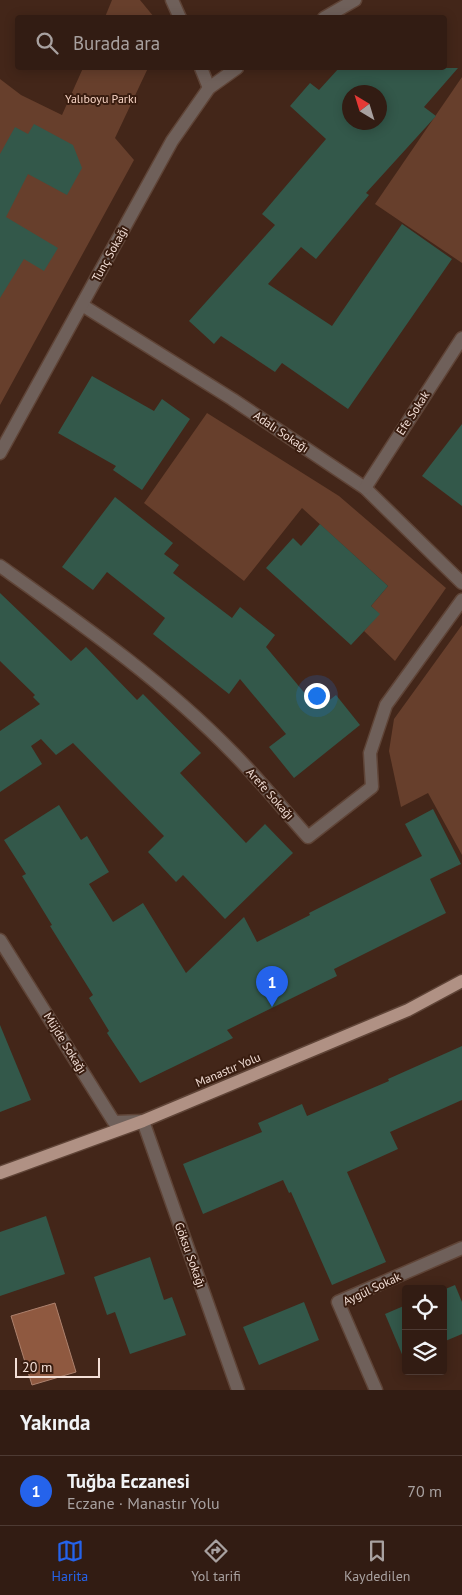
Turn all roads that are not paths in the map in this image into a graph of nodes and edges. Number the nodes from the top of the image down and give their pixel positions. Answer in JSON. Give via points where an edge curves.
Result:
{"nodes":[{"id":1,"x":172,"y":0,"type":"edge"},
{"id":2,"x":355,"y":0,"type":"edge"},
{"id":3,"x":179,"y":15,"type":"edge"},
{"id":4,"x":329,"y":15,"type":"edge"},
{"id":5,"x":202,"y":70,"type":"edge"},
{"id":6,"x":233,"y":70,"type":"edge"},
{"id":7,"x":209,"y":88,"type":"junction"},
{"id":8,"x":82,"y":305,"type":"junction"},
{"id":9,"x":462,"y":338,"type":"edge"},
{"id":10,"x":0,"y":453,"type":"edge"},
{"id":11,"x":365,"y":488,"type":"junction"},
{"id":12,"x":0,"y":566,"type":"edge"},
{"id":13,"x":462,"y":583,"type":"edge"},
{"id":14,"x":462,"y":600,"type":"edge"},
{"id":15,"x":0,"y":940,"type":"edge"},
{"id":16,"x":462,"y":981,"type":"edge"},
{"id":17,"x":143,"y":1121,"type":"junction"},
{"id":18,"x":0,"y":1173,"type":"edge"},
{"id":19,"x":462,"y":1248,"type":"edge"},
{"id":20,"x":238,"y":1390,"type":"edge"},
{"id":21,"x":376,"y":1390,"type":"edge"}],
"edges":[{"from":1,"to":3,"type":"street"},
{"from":2,"to":4,"type":"street"},
{"from":5,"to":7,"type":"street"},
{"from":6,"to":7,"type":"street","name":"Tunç Sokağı"},
{"from":7,"to":8,"type":"street","name":"Tunç Sokağı","via":[[172,141]]},
{"from":8,"to":10,"type":"street","name":"Tunç Sokağı"},
{"from":8,"to":11,"type":"street","name":"Adalı Sokağı","via":[[232,399]]},
{"from":9,"to":11,"type":"street","name":"Efe Sokak"},
{"from":11,"to":13,"type":"street","name":"Adalı Sokağı"},
{"from":12,"to":14,"type":"street","name":"Arefe Sokağı","via":[[99,636],[176,700],[232,752],[308,837],[372,788],[370,753],[386,705]]},
{"from":15,"to":17,"type":"street","name":"Müjde Sokağı","via":[[114,1122]]},
{"from":16,"to":17,"type":"main road","name":"Manastır Yolu","via":[[408,1010]]},
{"from":17,"to":18,"type":"main road","name":"Manastır Yolu"},
{"from":17,"to":20,"type":"street","name":"Göksu Sokağı"},
{"from":19,"to":21,"type":"street","name":"Aygül Sokak","via":[[338,1302]]}]}
